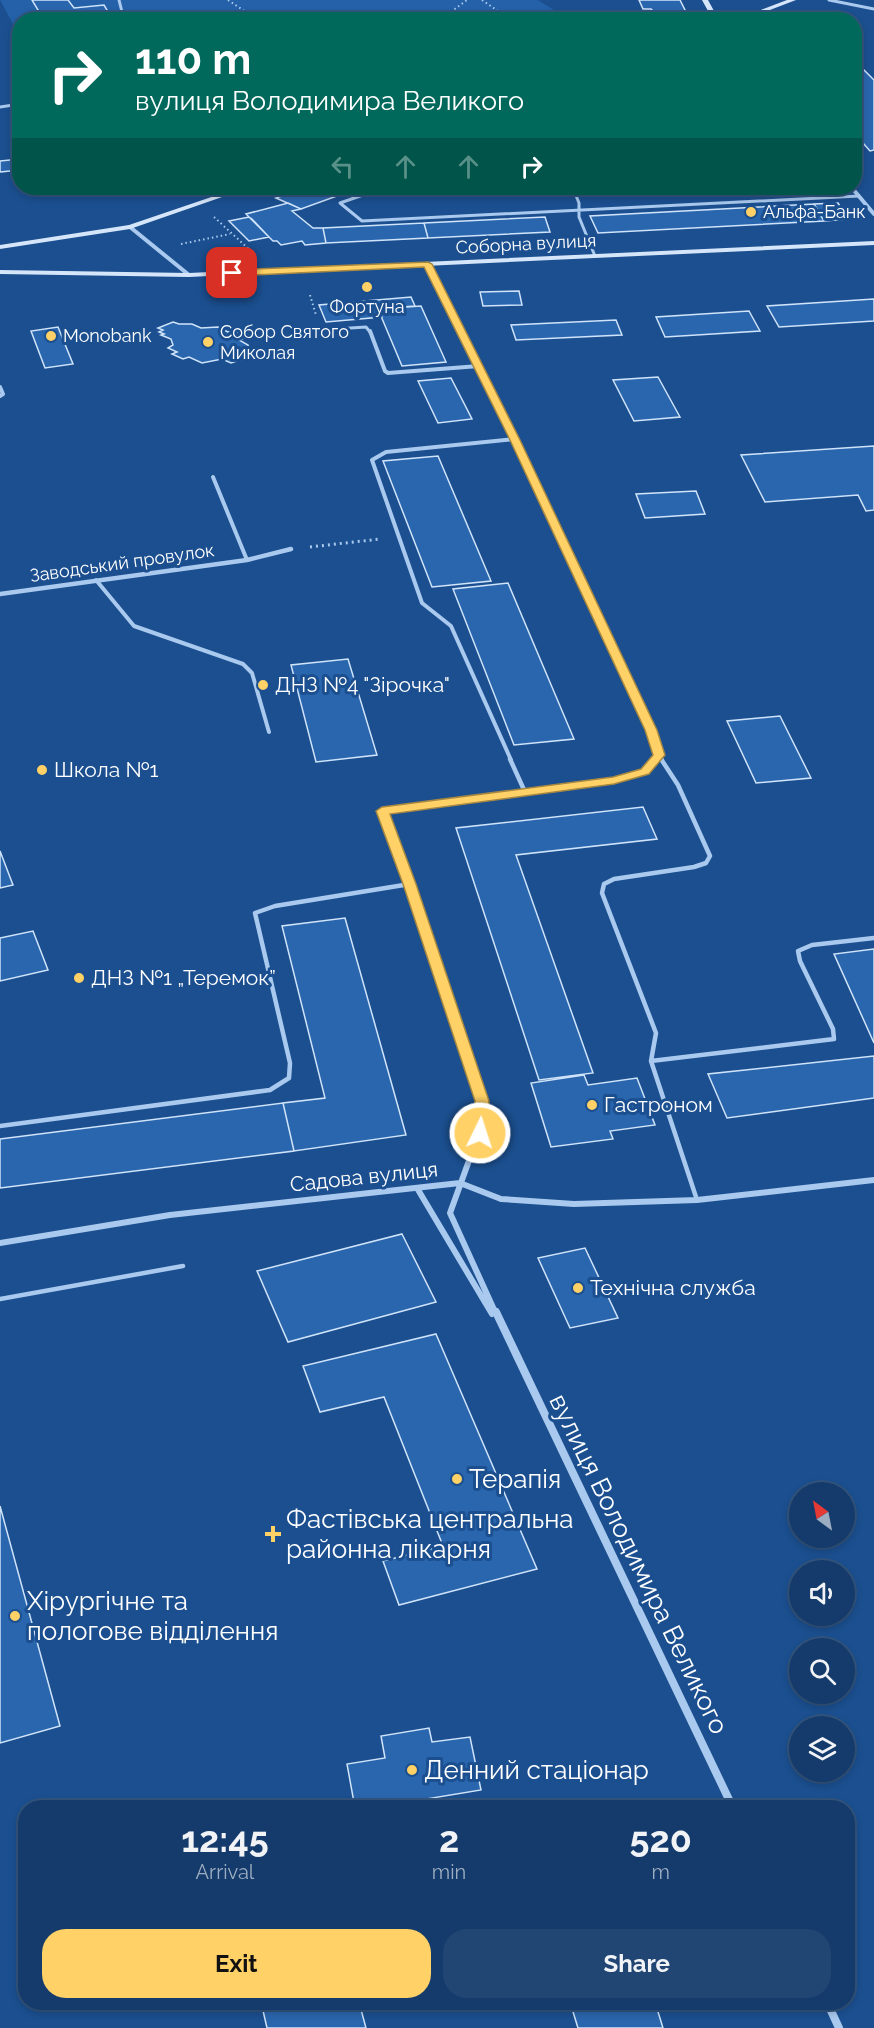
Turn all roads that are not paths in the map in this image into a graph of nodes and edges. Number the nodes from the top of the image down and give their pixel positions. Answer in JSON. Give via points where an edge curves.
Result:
{"nodes":[{"id":1,"x":794,"y":0,"type":"edge"},
{"id":2,"x":829,"y":0,"type":"edge"},
{"id":3,"x":874,"y":9,"type":"edge"},
{"id":4,"x":760,"y":12,"type":"edge"},
{"id":5,"x":224,"y":195,"type":"edge"},
{"id":6,"x":363,"y":195,"type":"edge"},
{"id":7,"x":576,"y":195,"type":"edge"},
{"id":8,"x":859,"y":196,"type":"joint"},
{"id":9,"x":579,"y":210,"type":"junction"},
{"id":10,"x":874,"y":214,"type":"edge"},
{"id":11,"x":130,"y":227,"type":"junction"},
{"id":12,"x":874,"y":243,"type":"edge"},
{"id":13,"x":0,"y":247,"type":"edge"},
{"id":14,"x":595,"y":256,"type":"junction"},
{"id":15,"x":428,"y":264,"type":"junction"},
{"id":16,"x":0,"y":272,"type":"edge"},
{"id":17,"x":189,"y":275,"type":"junction"},
{"id":18,"x":320,"y":330,"type":"dead end"},
{"id":19,"x":478,"y":366,"type":"junction"},
{"id":20,"x":0,"y":387,"type":"edge"},
{"id":21,"x":0,"y":396,"type":"edge"},
{"id":22,"x":515,"y":440,"type":"junction"},
{"id":23,"x":213,"y":477,"type":"dead end"},
{"id":24,"x":291,"y":549,"type":"road end"},
{"id":25,"x":247,"y":560,"type":"junction"},
{"id":26,"x":96,"y":580,"type":"junction"},
{"id":27,"x":0,"y":594,"type":"edge"},
{"id":28,"x":269,"y":732,"type":"dead end"},
{"id":29,"x":659,"y":755,"type":"junction"},
{"id":30,"x":525,"y":792,"type":"junction"},
{"id":31,"x":410,"y":884,"type":"junction"},
{"id":32,"x":874,"y":938,"type":"edge"},
{"id":33,"x":651,"y":1061,"type":"junction"},
{"id":34,"x":0,"y":1126,"type":"edge"},
{"id":35,"x":874,"y":1180,"type":"edge"},
{"id":36,"x":460,"y":1183,"type":"junction"},
{"id":37,"x":417,"y":1188,"type":"junction"},
{"id":38,"x":697,"y":1200,"type":"junction"},
{"id":39,"x":0,"y":1243,"type":"edge"},
{"id":40,"x":183,"y":1266,"type":"dead end"},
{"id":41,"x":0,"y":1299,"type":"edge"},
{"id":42,"x":508,"y":1339,"type":"junction"},
{"id":43,"x":729,"y":1800,"type":"edge"},
{"id":44,"x":831,"y":2010,"type":"edge"},
{"id":45,"x":839,"y":2028,"type":"edge"}],
"edges":[{"from":1,"to":4,"type":"main road"},
{"from":2,"to":3,"type":"lane"},
{"from":5,"to":11,"type":"main road"},
{"from":6,"to":9,"type":"lane","via":[[340,203],[362,220]]},
{"from":7,"to":9,"type":"lane"},
{"from":8,"to":9,"type":"lane"},
{"from":8,"to":10,"type":"street"},
{"from":9,"to":14,"type":"lane"},
{"from":11,"to":13,"type":"main road"},
{"from":11,"to":17,"type":"street"},
{"from":12,"to":14,"type":"main road","name":"Соборна вулиця"},
{"from":14,"to":15,"type":"main road","name":"Соборна вулиця"},
{"from":15,"to":17,"type":"main road","name":"Соборна вулиця"},
{"from":15,"to":19,"type":"street"},
{"from":16,"to":17,"type":"main road","name":"Соборна вулиця"},
{"from":18,"to":19,"type":"lane","via":[[366,327],[388,373]]},
{"from":19,"to":22,"type":"street"},
{"from":20,"to":21,"type":"lane"},
{"from":22,"to":29,"type":"street","via":[[651,730]]},
{"from":22,"to":30,"type":"lane","via":[[387,452],[372,460],[422,603],[451,627]]},
{"from":23,"to":25,"type":"lane","name":"Заводський провулок"},
{"from":24,"to":25,"type":"street","name":"Заводський провулок"},
{"from":25,"to":26,"type":"street","name":"Заводський провулок"},
{"from":26,"to":27,"type":"street","name":"Заводський провулок"},
{"from":26,"to":28,"type":"lane","via":[[134,626],[243,664],[252,673]]},
{"from":29,"to":30,"type":"street","name":"вулиця Володимира Великого","via":[[645,771],[614,780]]},
{"from":29,"to":33,"type":"lane","via":[[678,785],[710,856],[706,863],[694,867],[603,884],[602,892],[656,1033]]},
{"from":30,"to":31,"type":"street","name":"вулиця Володимира Великого","via":[[382,811]]},
{"from":31,"to":34,"type":"lane","via":[[275,906],[255,913],[290,1063],[289,1078],[270,1090]]},
{"from":31,"to":36,"type":"street","name":"вулиця Володимира Великого","via":[[482,1101],[480,1133]]},
{"from":32,"to":33,"type":"lane","via":[[812,945],[798,951],[834,1039]]},
{"from":33,"to":38,"type":"lane"},
{"from":35,"to":38,"type":"street","name":"Садова вулиця"},
{"from":36,"to":37,"type":"street","name":"Садова вулиця"},
{"from":36,"to":38,"type":"street","name":"Садова вулиця","via":[[501,1199],[574,1204]]},
{"from":36,"to":42,"type":"street","name":"вулиця Володимира Великого","via":[[450,1213]]},
{"from":37,"to":39,"type":"street","name":"Садова вулиця","via":[[170,1215]]},
{"from":37,"to":42,"type":"street","name":"вулиця Володимира Великого"},
{"from":40,"to":41,"type":"lane"},
{"from":42,"to":43,"type":"street","name":"вулиця Володимира Великого"},
{"from":44,"to":45,"type":"street"}]}
